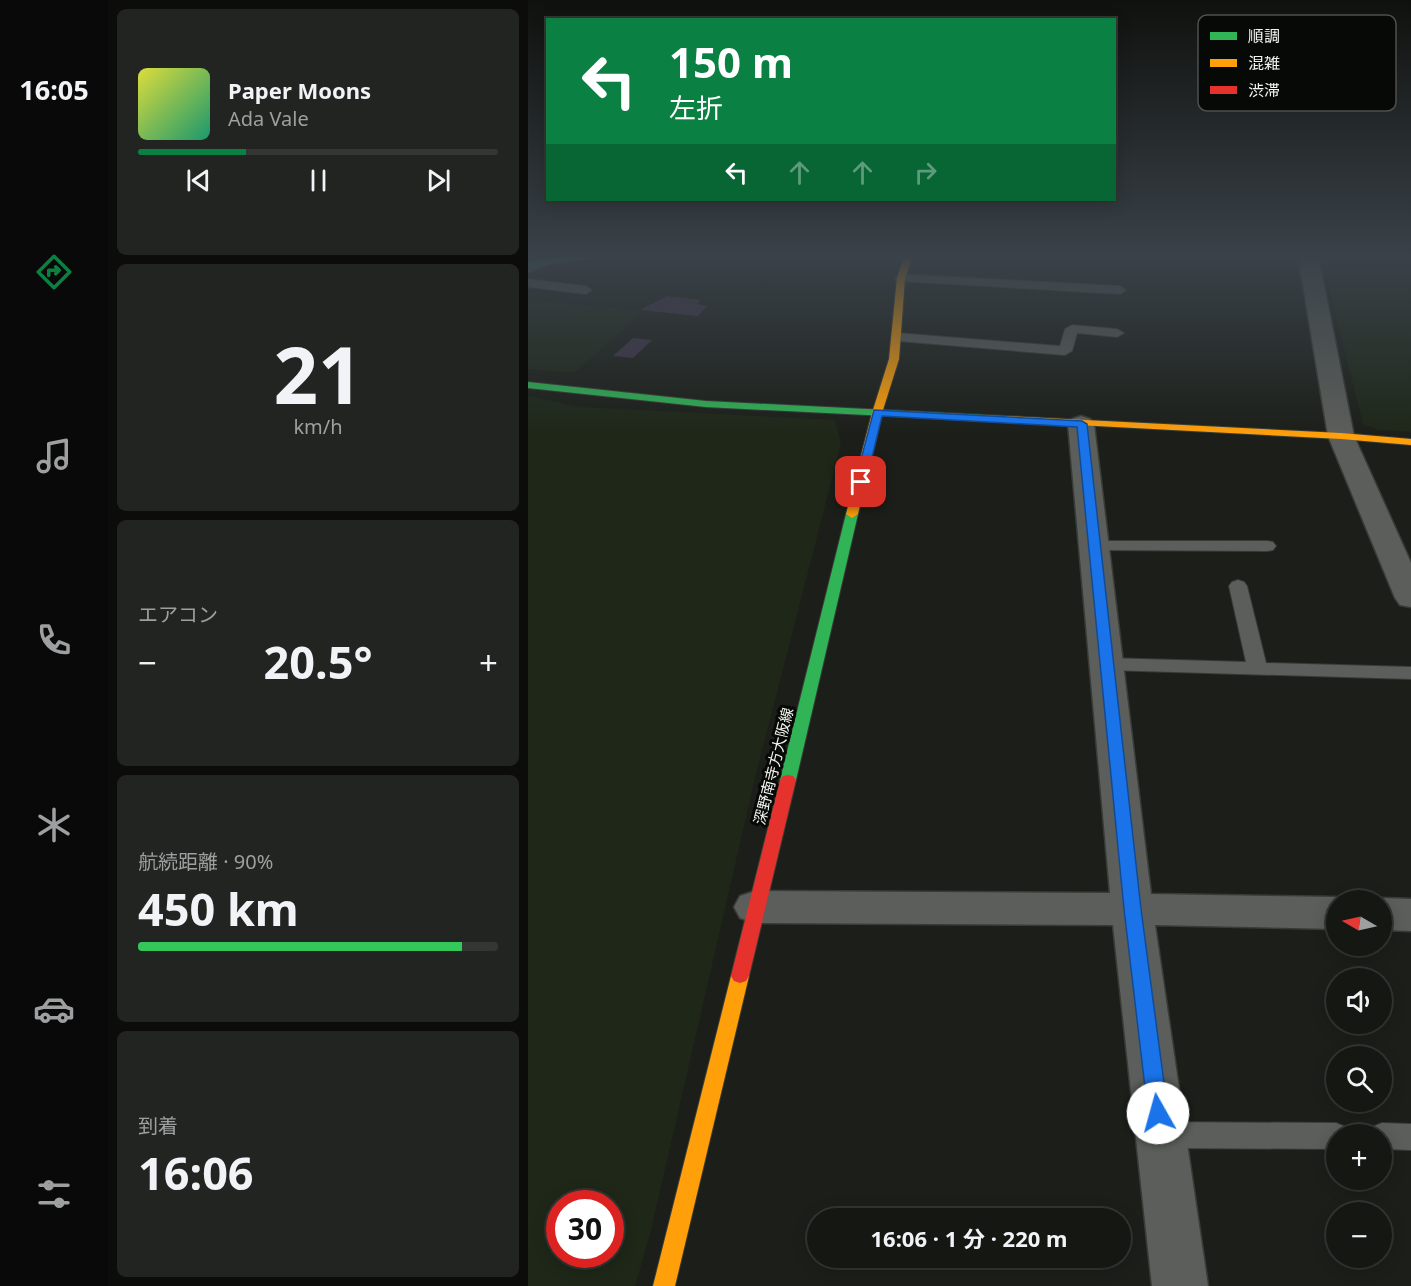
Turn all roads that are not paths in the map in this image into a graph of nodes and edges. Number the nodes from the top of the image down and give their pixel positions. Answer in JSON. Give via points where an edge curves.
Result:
{"nodes":[{"id":1,"x":899,"y":315,"type":"edge"},
{"id":2,"x":1319,"y":315,"type":"edge"},
{"id":3,"x":1117,"y":333,"type":"dead end"},
{"id":4,"x":898,"y":337,"type":"junction"},
{"id":5,"x":528,"y":384,"type":"edge"},
{"id":6,"x":877,"y":413,"type":"junction"},
{"id":7,"x":1082,"y":424,"type":"junction"},
{"id":8,"x":1341,"y":436,"type":"junction"},
{"id":9,"x":1411,"y":442,"type":"edge"},
{"id":10,"x":1094,"y":546,"type":"junction"},
{"id":11,"x":1267,"y":546,"type":"dead end"},
{"id":12,"x":1408,"y":584,"type":"edge"},
{"id":13,"x":1238,"y":586,"type":"dead end"},
{"id":14,"x":1107,"y":664,"type":"junction"},
{"id":15,"x":1258,"y":669,"type":"junction"},
{"id":16,"x":1411,"y":673,"type":"edge"},
{"id":17,"x":755,"y":907,"type":"junction"},
{"id":18,"x":1132,"y":909,"type":"junction"},
{"id":19,"x":1326,"y":913,"type":"edge"},
{"id":20,"x":1392,"y":914,"type":"edge"},
{"id":21,"x":1411,"y":915,"type":"edge"},
{"id":22,"x":1161,"y":1135,"type":"junction"},
{"id":23,"x":1326,"y":1136,"type":"edge"},
{"id":24,"x":1392,"y":1136,"type":"edge"},
{"id":25,"x":1411,"y":1137,"type":"edge"},
{"id":26,"x":664,"y":1286,"type":"edge"},
{"id":27,"x":1180,"y":1286,"type":"edge"}],
"edges":[{"from":1,"to":4,"type":"main road","name":"深野南寺方大阪線"},
{"from":2,"to":8,"type":"street"},
{"from":3,"to":4,"type":"lane","via":[[1072,329],[1065,351]]},
{"from":4,"to":6,"type":"main road","name":"深野南寺方大阪線"},
{"from":5,"to":6,"type":"main road","via":[[603,396]]},
{"from":6,"to":7,"type":"main road"},
{"from":6,"to":17,"type":"main road","name":"深野南寺方大阪線"},
{"from":7,"to":8,"type":"main road"},
{"from":7,"to":10,"type":"street"},
{"from":8,"to":9,"type":"main road"},
{"from":8,"to":12,"type":"street"},
{"from":10,"to":11,"type":"lane"},
{"from":10,"to":14,"type":"street"},
{"from":13,"to":15,"type":"lane"},
{"from":14,"to":15,"type":"lane"},
{"from":14,"to":18,"type":"street"},
{"from":15,"to":16,"type":"lane"},
{"from":17,"to":18,"type":"street"},
{"from":17,"to":26,"type":"main road","name":"深野南寺方大阪線"},
{"from":18,"to":19,"type":"street"},
{"from":18,"to":22,"type":"street"},
{"from":20,"to":21,"type":"street"},
{"from":22,"to":23,"type":"lane"},
{"from":22,"to":27,"type":"street"},
{"from":24,"to":25,"type":"lane"}]}
